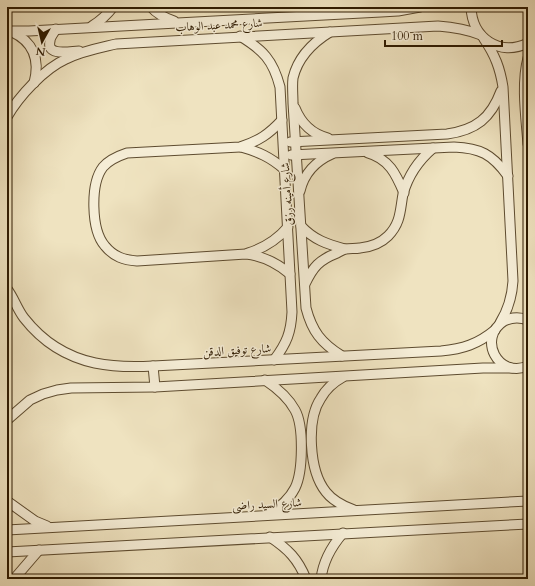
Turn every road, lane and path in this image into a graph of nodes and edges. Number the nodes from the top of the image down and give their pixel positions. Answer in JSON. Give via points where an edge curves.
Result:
{"nodes":[{"id":1,"x":113,"y":7,"type":"edge"},
{"id":2,"x":151,"y":7,"type":"edge"},
{"id":3,"x":390,"y":7,"type":"edge"},
{"id":4,"x":420,"y":7,"type":"edge"},
{"id":5,"x":471,"y":7,"type":"edge"},
{"id":6,"x":381,"y":12,"type":"junction"},
{"id":7,"x":177,"y":22,"type":"junction"},
{"id":8,"x":90,"y":27,"type":"junction"},
{"id":9,"x":56,"y":29,"type":"junction"},
{"id":10,"x":9,"y":31,"type":"edge"},
{"id":11,"x":331,"y":32,"type":"junction"},
{"id":12,"x":240,"y":36,"type":"junction"},
{"id":13,"x":483,"y":37,"type":"junction"},
{"id":14,"x":528,"y":43,"type":"edge"},
{"id":15,"x":90,"y":50,"type":"junction"},
{"id":16,"x":528,"y":58,"type":"edge"},
{"id":17,"x":34,"y":83,"type":"junction"},
{"id":18,"x":502,"y":88,"type":"junction"},
{"id":19,"x":526,"y":98,"type":"edge"},
{"id":20,"x":293,"y":103,"type":"junction"},
{"id":21,"x":7,"y":117,"type":"edge"},
{"id":22,"x":282,"y":120,"type":"junction"},
{"id":23,"x":338,"y":140,"type":"junction"},
{"id":24,"x":283,"y":142,"type":"junction"},
{"id":25,"x":295,"y":142,"type":"junction"},
{"id":26,"x":528,"y":144,"type":"edge"},
{"id":27,"x":240,"y":147,"type":"junction"},
{"id":28,"x":433,"y":148,"type":"junction"},
{"id":29,"x":363,"y":151,"type":"junction"},
{"id":30,"x":337,"y":153,"type":"junction"},
{"id":31,"x":284,"y":155,"type":"junction"},
{"id":32,"x":296,"y":155,"type":"junction"},
{"id":33,"x":284,"y":169,"type":"junction"},
{"id":34,"x":508,"y":176,"type":"junction"},
{"id":35,"x":404,"y":193,"type":"junction"},
{"id":36,"x":299,"y":196,"type":"junction"},
{"id":37,"x":301,"y":226,"type":"junction"},
{"id":38,"x":288,"y":227,"type":"junction"},
{"id":39,"x":345,"y":249,"type":"junction"},
{"id":40,"x":246,"y":254,"type":"junction"},
{"id":41,"x":290,"y":274,"type":"junction"},
{"id":42,"x":304,"y":284,"type":"junction"},
{"id":43,"x":7,"y":289,"type":"edge"},
{"id":44,"x":528,"y":320,"type":"edge"},
{"id":45,"x":498,"y":326,"type":"junction"},
{"id":46,"x":342,"y":356,"type":"junction"},
{"id":47,"x":274,"y":360,"type":"junction"},
{"id":48,"x":153,"y":366,"type":"junction"},
{"id":49,"x":519,"y":368,"type":"edge"},
{"id":50,"x":528,"y":372,"type":"edge"},
{"id":51,"x":346,"y":376,"type":"junction"},
{"id":52,"x":265,"y":380,"type":"junction"},
{"id":53,"x":155,"y":387,"type":"junction"},
{"id":54,"x":7,"y":420,"type":"edge"},
{"id":55,"x":7,"y":500,"type":"edge"},
{"id":56,"x":528,"y":501,"type":"edge"},
{"id":57,"x":357,"y":511,"type":"junction"},
{"id":58,"x":266,"y":516,"type":"junction"},
{"id":59,"x":528,"y":524,"type":"edge"},
{"id":60,"x":50,"y":527,"type":"junction"},
{"id":61,"x":7,"y":530,"type":"edge"},
{"id":62,"x":343,"y":534,"type":"junction"},
{"id":63,"x":270,"y":537,"type":"junction"},
{"id":64,"x":39,"y":550,"type":"junction"},
{"id":65,"x":7,"y":552,"type":"edge"},
{"id":66,"x":14,"y":579,"type":"edge"},
{"id":67,"x":306,"y":579,"type":"edge"},
{"id":68,"x":321,"y":579,"type":"edge"}],
"edges":[{"from":1,"to":8,"type":"street"},
{"from":2,"to":7,"type":"street","via":[[165,18]]},
{"from":3,"to":6,"type":"street"},
{"from":4,"to":6,"type":"street","name":"شارع محمد عبد الوهاب"},
{"from":5,"to":13,"type":"street","via":[[471,16]]},
{"from":6,"to":7,"type":"street","name":"شارع محمد عبد الوهاب"},
{"from":7,"to":8,"type":"street","name":"شارع محمد عبد الوهاب"},
{"from":8,"to":9,"type":"street","name":"شارع محمد عبد الوهاب"},
{"from":9,"to":10,"type":"street","name":"شارع محمد عبد الوهاب"},
{"from":9,"to":15,"type":"street","via":[[50,41],[51,49],[54,51]]},
{"from":10,"to":17,"type":"street","via":[[20,36],[34,52],[37,73]]},
{"from":11,"to":12,"type":"street","name":"شارع محمد عبد الوهاب"},
{"from":11,"to":13,"type":"street","name":"شارع محمد عبد الوهاب","via":[[438,26],[467,30]]},
{"from":11,"to":20,"type":"street","name":"شارع أمينه رزق","via":[[312,45],[298,63],[294,78]]},
{"from":12,"to":15,"type":"street","name":"شارع محمد عبد الوهاب","via":[[122,43]]},
{"from":12,"to":22,"type":"street","name":"شارع أمينه رزق","via":[[262,52],[277,74]]},
{"from":13,"to":14,"type":"street","name":"شارع محمد عبد الوهاب","via":[[494,45],[505,48],[516,48]]},
{"from":13,"to":18,"type":"street","via":[[497,62]]},
{"from":15,"to":17,"type":"street","name":"شارع محمد عبد الوهاب","via":[[52,67]]},
{"from":16,"to":19,"type":"street","via":[[525,72]]},
{"from":17,"to":21,"type":"street","name":"شارع محمد عبد الوهاب"},
{"from":18,"to":23,"type":"street","via":[[492,111],[472,128],[460,132]]},
{"from":18,"to":34,"type":"street"},
{"from":19,"to":26,"type":"street"},
{"from":20,"to":23,"type":"street","via":[[305,125],[315,133]]},
{"from":20,"to":25,"type":"street","name":"شارع أمينه رزق"},
{"from":22,"to":24,"type":"street","name":"شارع أمينه رزق"},
{"from":22,"to":27,"type":"street","via":[[264,137]]},
{"from":23,"to":25,"type":"street"},
{"from":24,"to":25,"type":"street"},
{"from":24,"to":31,"type":"street","name":"شارع أمينه رزق"},
{"from":25,"to":32,"type":"street","name":"شارع أمينه رزق"},
{"from":27,"to":33,"type":"street","via":[[265,155]]},
{"from":27,"to":40,"type":"street","via":[[127,153],[118,156],[103,167],[98,175],[94,211],[99,237],[104,245],[119,258],[128,261]]},
{"from":28,"to":29,"type":"street"},
{"from":28,"to":34,"type":"street","via":[[467,147],[479,151],[491,157]]},
{"from":28,"to":35,"type":"street","via":[[416,167]]},
{"from":29,"to":30,"type":"street"},
{"from":29,"to":35,"type":"street","via":[[385,161],[399,180]]},
{"from":30,"to":32,"type":"street"},
{"from":30,"to":36,"type":"street","via":[[320,161],[307,174]]},
{"from":31,"to":32,"type":"street"},
{"from":31,"to":33,"type":"street","name":"شارع أمينه رزق"},
{"from":32,"to":36,"type":"street","name":"شارع أمينه رزق"},
{"from":33,"to":38,"type":"street","name":"شارع أمينه رزق"},
{"from":34,"to":45,"type":"street","via":[[513,281],[510,303]]},
{"from":35,"to":39,"type":"street","via":[[396,227],[387,237],[362,248]]},
{"from":36,"to":37,"type":"street","name":"شارع أمينه رزق"},
{"from":37,"to":39,"type":"street","via":[[322,242]]},
{"from":37,"to":42,"type":"street","name":"شارع أمينه رزق"},
{"from":38,"to":40,"type":"street","via":[[265,247]]},
{"from":38,"to":41,"type":"street","name":"شارع أمينه رزق"},
{"from":39,"to":42,"type":"street","via":[[317,264]]},
{"from":40,"to":41,"type":"street","via":[[274,262]]},
{"from":41,"to":47,"type":"street","name":"شارع أمينه رزق","via":[[291,325],[288,337]]},
{"from":42,"to":46,"type":"street","name":"شارع أمينه رزق","via":[[309,320],[322,341]]},
{"from":43,"to":48,"type":"street","name":"شارع توفيق الدقن","via":[[23,317],[35,331],[64,352],[96,363]]},
{"from":44,"to":45,"type":"street","via":[[515,317]]},
{"from":45,"to":46,"type":"street","name":"شارع توفيق الدقن","via":[[476,343],[453,350]]},
{"from":45,"to":49,"type":"street","via":[[492,337],[493,353],[503,365]]},
{"from":46,"to":47,"type":"street","name":"شارع توفيق الدقن"},
{"from":47,"to":48,"type":"street","name":"شارع توفيق الدقن"},
{"from":48,"to":53,"type":"street"},
{"from":49,"to":50,"type":"street"},
{"from":49,"to":51,"type":"street"},
{"from":51,"to":52,"type":"street"},
{"from":51,"to":57,"type":"street","via":[[327,389],[315,409],[312,446],[319,482],[335,501]]},
{"from":52,"to":53,"type":"street"},
{"from":52,"to":58,"type":"street","via":[[284,394],[296,411],[301,444],[296,487],[278,509]]},
{"from":53,"to":54,"type":"street","via":[[57,390],[30,400]]},
{"from":55,"to":60,"type":"street","via":[[35,521]]},
{"from":56,"to":57,"type":"street","name":"شارع السيد راضى"},
{"from":57,"to":58,"type":"street","name":"شارع السيد راضى"},
{"from":58,"to":60,"type":"street","name":"شارع السيد راضى"},
{"from":59,"to":62,"type":"street"},
{"from":60,"to":61,"type":"street","name":"شارع السيد راضى"},
{"from":62,"to":63,"type":"street"},
{"from":62,"to":68,"type":"street","via":[[328,553]]},
{"from":63,"to":64,"type":"street"},
{"from":63,"to":67,"type":"street","via":[[292,555]]},
{"from":64,"to":65,"type":"street"},
{"from":64,"to":66,"type":"street"}]}
